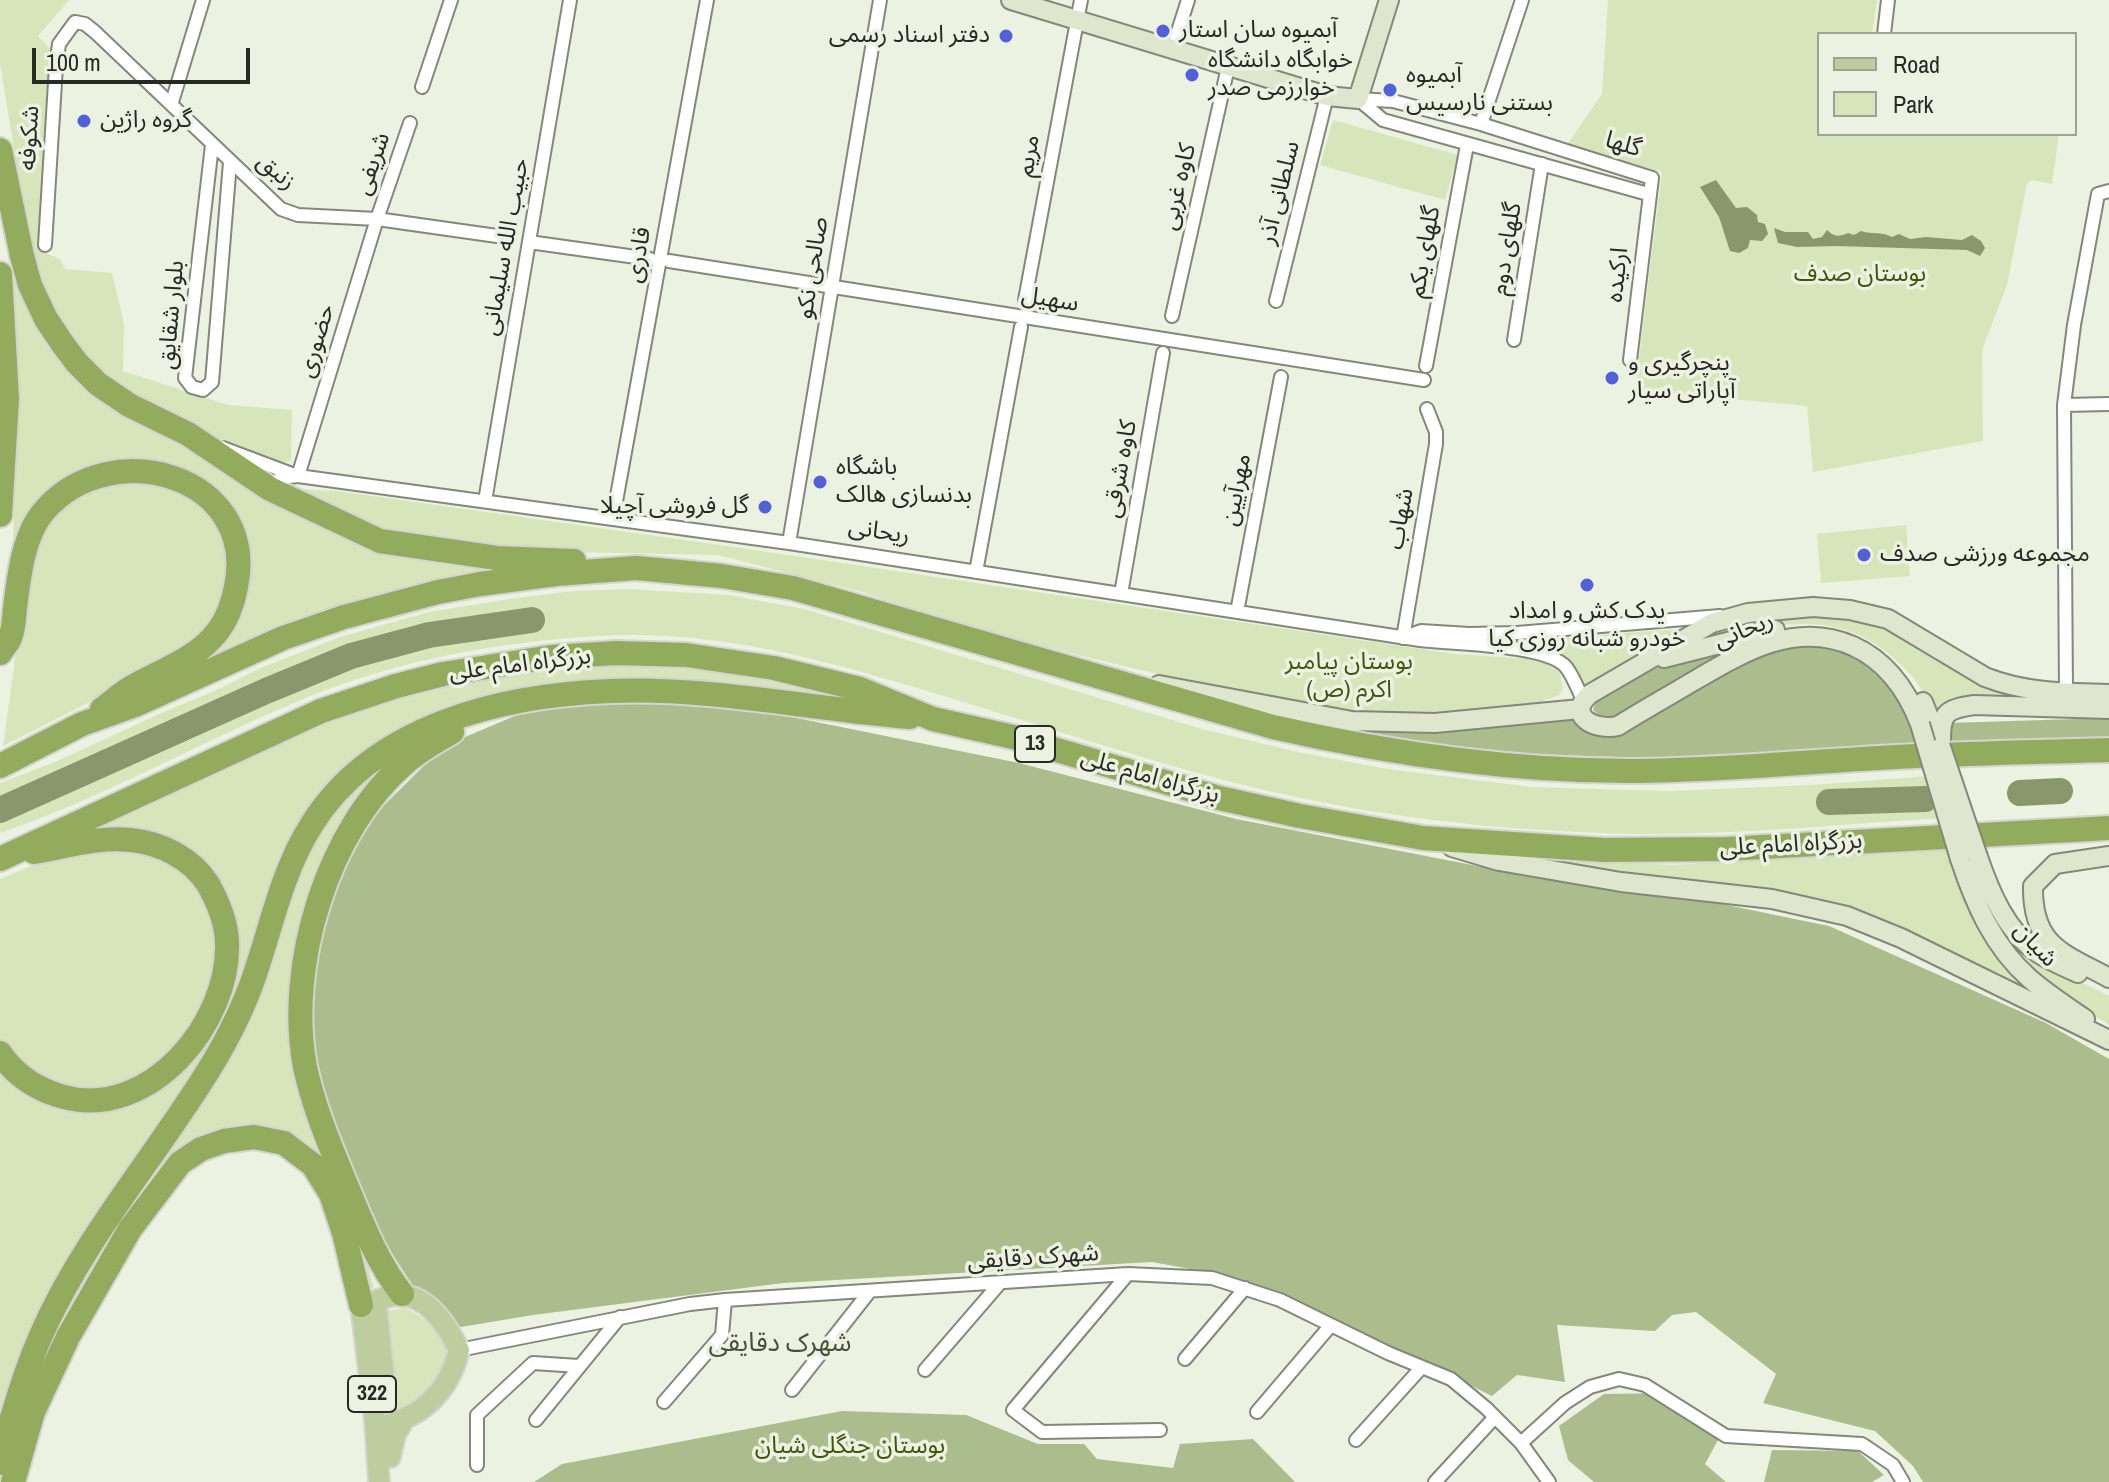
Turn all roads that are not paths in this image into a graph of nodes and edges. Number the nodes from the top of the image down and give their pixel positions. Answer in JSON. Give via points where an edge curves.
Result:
{"nodes":[{"id":1,"x":203,"y":0,"type":"edge"},
{"id":2,"x":451,"y":0,"type":"edge"},
{"id":3,"x":570,"y":0,"type":"edge"},
{"id":4,"x":707,"y":0,"type":"edge"},
{"id":5,"x":880,"y":0,"type":"edge"},
{"id":6,"x":1011,"y":0,"type":"edge"},
{"id":7,"x":1081,"y":0,"type":"edge"},
{"id":8,"x":1188,"y":0,"type":"edge"},
{"id":9,"x":1389,"y":0,"type":"edge"},
{"id":10,"x":1522,"y":0,"type":"edge"},
{"id":11,"x":1888,"y":0,"type":"edge"},
{"id":12,"x":1076,"y":20,"type":"junction"},
{"id":13,"x":1884,"y":32,"type":"edge"},
{"id":14,"x":1172,"y":50,"type":"junction"},
{"id":15,"x":1228,"y":67,"type":"junction"},
{"id":16,"x":422,"y":87,"type":"dead end"},
{"id":17,"x":1327,"y":96,"type":"junction"},
{"id":18,"x":1358,"y":99,"type":"junction"},
{"id":19,"x":172,"y":102,"type":"junction"},
{"id":20,"x":410,"y":123,"type":"dead end"},
{"id":21,"x":1481,"y":124,"type":"junction"},
{"id":22,"x":212,"y":145,"type":"junction"},
{"id":23,"x":1467,"y":145,"type":"junction"},
{"id":24,"x":0,"y":150,"type":"edge"},
{"id":25,"x":230,"y":162,"type":"junction"},
{"id":26,"x":1542,"y":164,"type":"junction"},
{"id":27,"x":2104,"y":191,"type":"edge"},
{"id":28,"x":1648,"y":194,"type":"junction"},
{"id":29,"x":377,"y":219,"type":"junction"},
{"id":30,"x":497,"y":236,"type":"dead end"},
{"id":31,"x":529,"y":242,"type":"junction"},
{"id":32,"x":45,"y":245,"type":"dead end"},
{"id":33,"x":650,"y":259,"type":"dead end"},
{"id":34,"x":669,"y":261,"type":"dead end"},
{"id":35,"x":0,"y":274,"type":"edge"},
{"id":36,"x":832,"y":287,"type":"junction"},
{"id":37,"x":1025,"y":300,"type":"dead end"},
{"id":38,"x":1276,"y":301,"type":"dead end"},
{"id":39,"x":1172,"y":316,"type":"dead end"},
{"id":40,"x":1021,"y":327,"type":"dead end"},
{"id":41,"x":1514,"y":340,"type":"dead end"},
{"id":42,"x":1163,"y":353,"type":"dead end"},
{"id":43,"x":1630,"y":360,"type":"dead end"},
{"id":44,"x":1426,"y":366,"type":"dead end"},
{"id":45,"x":1281,"y":377,"type":"dead end"},
{"id":46,"x":1424,"y":380,"type":"dead end"},
{"id":47,"x":2109,"y":404,"type":"edge"},
{"id":48,"x":2064,"y":405,"type":"junction"},
{"id":49,"x":1427,"y":409,"type":"dead end"},
{"id":50,"x":188,"y":434,"type":"junction"},
{"id":51,"x":298,"y":476,"type":"junction"},
{"id":52,"x":270,"y":489,"type":"junction"},
{"id":53,"x":485,"y":501,"type":"junction"},
{"id":54,"x":0,"y":515,"type":"edge"},
{"id":55,"x":613,"y":518,"type":"junction"},
{"id":56,"x":789,"y":543,"type":"junction"},
{"id":57,"x":636,"y":568,"type":"junction"},
{"id":58,"x":976,"y":572,"type":"junction"},
{"id":59,"x":1121,"y":594,"type":"junction"},
{"id":60,"x":1237,"y":612,"type":"junction"},
{"id":61,"x":1748,"y":613,"type":"junction"},
{"id":62,"x":1403,"y":638,"type":"junction"},
{"id":63,"x":0,"y":653,"type":"edge"},
{"id":64,"x":1643,"y":665,"type":"junction"},
{"id":65,"x":1081,"y":672,"type":"junction"},
{"id":66,"x":2066,"y":693,"type":"junction"},
{"id":67,"x":2109,"y":694,"type":"edge"},
{"id":68,"x":1582,"y":704,"type":"junction"},
{"id":69,"x":501,"y":706,"type":"junction"},
{"id":70,"x":2109,"y":709,"type":"edge"},
{"id":71,"x":933,"y":719,"type":"junction"},
{"id":72,"x":82,"y":724,"type":"junction"},
{"id":73,"x":1941,"y":747,"type":"junction"},
{"id":74,"x":2109,"y":750,"type":"edge"},
{"id":75,"x":0,"y":766,"type":"edge"},
{"id":76,"x":2109,"y":828,"type":"edge"},
{"id":77,"x":1423,"y":838,"type":"junction"},
{"id":78,"x":2109,"y":856,"type":"edge"},
{"id":79,"x":2,"y":858,"type":"edge"},
{"id":80,"x":1969,"y":858,"type":"junction"},
{"id":81,"x":2109,"y":978,"type":"edge"},
{"id":82,"x":2109,"y":988,"type":"edge"},
{"id":83,"x":2109,"y":1038,"type":"edge"},
{"id":84,"x":0,"y":1053,"type":"edge"},
{"id":85,"x":371,"y":1245,"type":"junction"},
{"id":86,"x":1128,"y":1274,"type":"junction"},
{"id":87,"x":1000,"y":1283,"type":"junction"},
{"id":88,"x":1245,"y":1288,"type":"junction"},
{"id":89,"x":870,"y":1291,"type":"junction"},
{"id":90,"x":402,"y":1294,"type":"junction"},
{"id":91,"x":725,"y":1300,"type":"junction"},
{"id":92,"x":368,"y":1304,"type":"junction"},
{"id":93,"x":620,"y":1317,"type":"junction"},
{"id":94,"x":1331,"y":1325,"type":"junction"},
{"id":95,"x":459,"y":1350,"type":"junction"},
{"id":96,"x":1185,"y":1359,"type":"dead end"},
{"id":97,"x":579,"y":1366,"type":"junction"},
{"id":98,"x":1422,"y":1367,"type":"junction"},
{"id":99,"x":925,"y":1370,"type":"dead end"},
{"id":100,"x":792,"y":1390,"type":"dead end"},
{"id":101,"x":664,"y":1402,"type":"dead end"},
{"id":102,"x":1257,"y":1412,"type":"dead end"},
{"id":103,"x":1495,"y":1417,"type":"junction"},
{"id":104,"x":536,"y":1420,"type":"dead end"},
{"id":105,"x":389,"y":1424,"type":"junction"},
{"id":106,"x":1160,"y":1430,"type":"dead end"},
{"id":107,"x":1356,"y":1440,"type":"dead end"},
{"id":108,"x":1521,"y":1443,"type":"junction"},
{"id":109,"x":0,"y":1463,"type":"edge"},
{"id":110,"x":477,"y":1465,"type":"dead end"},
{"id":111,"x":13,"y":1482,"type":"edge"},
{"id":112,"x":379,"y":1482,"type":"edge"},
{"id":113,"x":392,"y":1482,"type":"edge"},
{"id":114,"x":1435,"y":1482,"type":"edge"},
{"id":115,"x":1549,"y":1482,"type":"edge"},
{"id":116,"x":1903,"y":1482,"type":"edge"}],
"edges":[{"from":1,"to":19,"type":"street"},
{"from":2,"to":16,"type":"street"},
{"from":3,"to":31,"type":"street","name":"حبیب الله سلیمانی"},
{"from":4,"to":55,"type":"street","name":"قادری"},
{"from":5,"to":36,"type":"street","name":"صالحی نکو"},
{"from":6,"to":12,"type":"main road"},
{"from":7,"to":12,"type":"street","name":"مریم"},
{"from":8,"to":14,"type":"street"},
{"from":9,"to":18,"type":"main road"},
{"from":10,"to":21,"type":"street"},
{"from":11,"to":13,"type":"street"},
{"from":12,"to":14,"type":"main road"},
{"from":12,"to":37,"type":"street","name":"مریم"},
{"from":14,"to":15,"type":"main road"},
{"from":15,"to":17,"type":"main road"},
{"from":15,"to":39,"type":"street","name":"کاوه غربی"},
{"from":17,"to":18,"type":"main road"},
{"from":17,"to":38,"type":"street","name":"سلطانی آذر"},
{"from":18,"to":21,"type":"street","name":"گلها","via":[[1393,101]]},
{"from":18,"to":23,"type":"street","name":"گلها","via":[[1383,120]]},
{"from":19,"to":22,"type":"street","name":"زنبق"},
{"from":19,"to":32,"type":"street","name":"شکوفه","via":[[85,24],[75,22],[66,30],[56,66]]},
{"from":20,"to":29,"type":"street","name":"شریفی"},
{"from":21,"to":28,"type":"street","name":"گلها","via":[[1652,178]]},
{"from":22,"to":25,"type":"street","name":"زنبق"},
{"from":22,"to":25,"type":"street","name":"بلوار شقایق","via":[[185,378],[203,390],[212,382]]},
{"from":23,"to":26,"type":"street","name":"گلها"},
{"from":23,"to":44,"type":"street","name":"گلهای یکم"},
{"from":24,"to":50,"type":"highway","via":[[22,256],[46,319],[98,384]]},
{"from":25,"to":29,"type":"street","name":"زنبق","via":[[281,209],[298,215]]},
{"from":26,"to":28,"type":"street","name":"گلها"},
{"from":26,"to":41,"type":"street","name":"گلهای دوم"},
{"from":27,"to":48,"type":"street","via":[[2074,325]]},
{"from":28,"to":43,"type":"street","name":"ارکیده"},
{"from":29,"to":30,"type":"street"},
{"from":29,"to":51,"type":"street","name":"حضوری"},
{"from":31,"to":33,"type":"street"},
{"from":31,"to":53,"type":"street","name":"حبیب الله سلیمانی"},
{"from":34,"to":36,"type":"street","name":"سهیل"},
{"from":35,"to":54,"type":"highway","via":[[7,399]]},
{"from":36,"to":46,"type":"street","name":"سهیل"},
{"from":36,"to":56,"type":"street","name":"صالحی نکو"},
{"from":40,"to":58,"type":"street"},
{"from":42,"to":59,"type":"street","name":"کاوه شرقی"},
{"from":45,"to":60,"type":"street","name":"مهرآیین"},
{"from":47,"to":48,"type":"street"},
{"from":48,"to":66,"type":"street"},
{"from":49,"to":62,"type":"street","name":"شهاب","via":[[1436,444]]},
{"from":50,"to":51,"type":"street","name":"ریحانی"},
{"from":50,"to":52,"type":"highway"},
{"from":51,"to":52,"type":"street","via":[[280,478]]},
{"from":51,"to":53,"type":"street","name":"ریحانی"},
{"from":52,"to":57,"type":"highway","via":[[380,541],[497,558]]},
{"from":53,"to":55,"type":"street","name":"ریحانی"},
{"from":55,"to":56,"type":"street","name":"ریحانی"},
{"from":56,"to":58,"type":"street","name":"ریحانی"},
{"from":57,"to":65,"type":"highway","via":[[793,588]]},
{"from":57,"to":72,"type":"highway","via":[[480,584],[381,606],[283,638]]},
{"from":58,"to":59,"type":"street","name":"ریحانی"},
{"from":59,"to":60,"type":"street","name":"ریحانی"},
{"from":60,"to":62,"type":"street","name":"ریحانی"},
{"from":61,"to":62,"type":"street","name":"ریحانی","via":[[1517,633],[1421,631]]},
{"from":61,"to":64,"type":"main road","name":"ریحانی","via":[[1712,623]]},
{"from":61,"to":66,"type":"main road","name":"ریحانی","via":[[1813,607],[1868,613],[1899,624],[2002,684]]},
{"from":62,"to":68,"type":"street","name":"ریحانی","via":[[1548,654],[1567,668]]},
{"from":63,"to":72,"type":"highway","via":[[11,636],[19,580],[34,530],[43,511],[71,487],[111,472],[157,473],[178,479],[215,503],[229,521],[239,561],[226,620],[188,659],[130,688]]},
{"from":64,"to":68,"type":"main road","name":"ریحانی"},
{"from":64,"to":73,"type":"main road","via":[[1783,628],[1841,631],[1867,641],[1907,678]]},
{"from":65,"to":68,"type":"main road","via":[[1352,721],[1435,723]]},
{"from":65,"to":74,"type":"highway","via":[[1273,727],[1351,745],[1465,761],[1636,771]]},
{"from":66,"to":67,"type":"main road","name":"ریحانی"},
{"from":68,"to":80,"type":"main road","name":"ریحانی","bridge":true,"via":[[1583,718],[1607,729],[1742,653],[1805,636],[1845,642],[1879,660],[1903,691]]},
{"from":69,"to":71,"type":"highway","via":[[613,690]]},
{"from":69,"to":85,"type":"highway","via":[[433,742],[405,762],[378,792],[347,836],[311,926],[301,1018],[305,1064],[322,1127]]},
{"from":69,"to":109,"type":"highway","via":[[458,716],[405,739],[346,782],[313,823],[288,870],[235,1021],[43,1330],[18,1390]]},
{"from":70,"to":73,"type":"main road","via":[[1959,707],[1941,722]]},
{"from":71,"to":77,"type":"highway","name":"بزرگراه امام علی","number":"13","via":[[1219,798]]},
{"from":71,"to":79,"type":"highway","name":"بزرگراه امام علی","number":"13","via":[[860,689],[774,668],[686,655],[616,653],[494,664],[396,686],[321,711]]},
{"from":72,"to":75,"type":"highway"},
{"from":73,"to":80,"type":"main road","bridge":true},
{"from":76,"to":77,"type":"highway","name":"بزرگراه امام علی","number":"13","via":[[1726,849],[1604,850]]},
{"from":77,"to":83,"type":"main road","via":[[1499,861],[1772,899],[1847,916]]},
{"from":78,"to":81,"type":"main road","via":[[2055,864],[2033,886],[2033,905],[2042,935]]},
{"from":79,"to":84,"type":"highway","via":[[114,839],[151,843],[189,863],[204,879],[225,921],[227,949],[221,987],[194,1038],[158,1078],[139,1089],[94,1101],[59,1095],[14,1071]]},
{"from":80,"to":82,"type":"main road","via":[[2018,935],[2038,953]]},
{"from":80,"to":83,"type":"main road","name":"شیان","via":[[1982,919],[2009,956],[2042,989]]},
{"from":85,"to":90,"type":"highway"},
{"from":85,"to":92,"type":"highway"},
{"from":86,"to":87,"type":"street","name":"شهرک دقایقی"},
{"from":86,"to":88,"type":"street","name":"شهرک دقایقی","via":[[1212,1278]]},
{"from":86,"to":106,"type":"street","via":[[1013,1410],[1042,1432]]},
{"from":87,"to":89,"type":"street","name":"شهرک دقایقی"},
{"from":87,"to":99,"type":"street"},
{"from":88,"to":94,"type":"street","name":"شهرک دقایقی"},
{"from":88,"to":96,"type":"street"},
{"from":89,"to":91,"type":"street","name":"شهرک دقایقی"},
{"from":89,"to":100,"type":"street"},
{"from":90,"to":92,"type":"main road"},
{"from":90,"to":95,"type":"main road","via":[[440,1318]]},
{"from":91,"to":93,"type":"street","name":"شهرک دقایقی"},
{"from":91,"to":101,"type":"street","via":[[722,1335]]},
{"from":92,"to":105,"type":"main road","number":"322"},
{"from":92,"to":111,"type":"highway","via":[[331,1194],[313,1165],[284,1143],[254,1137],[201,1149],[180,1163],[130,1229],[68,1337],[33,1412]]},
{"from":93,"to":95,"type":"street","name":"شهرک دقایقی"},
{"from":93,"to":97,"type":"street"},
{"from":94,"to":98,"type":"street","name":"شهرک دقایقی"},
{"from":94,"to":102,"type":"street"},
{"from":95,"to":105,"type":"main road","via":[[445,1387],[428,1405]]},
{"from":97,"to":104,"type":"street"},
{"from":97,"to":110,"type":"street","via":[[533,1363],[477,1415]]},
{"from":98,"to":103,"type":"street","name":"شهرک دقایقی","via":[[1451,1379]]},
{"from":98,"to":107,"type":"street"},
{"from":103,"to":108,"type":"street","name":"شهرک دقایقی"},
{"from":103,"to":114,"type":"street"},
{"from":105,"to":112,"type":"main road","number":"322"},
{"from":105,"to":113,"type":"main road"},
{"from":108,"to":115,"type":"street","name":"شهرک دقایقی"},
{"from":108,"to":116,"type":"street","via":[[1565,1403],[1590,1387],[1619,1379],[1645,1385],[1726,1436],[1862,1444],[1893,1465]]}]}
